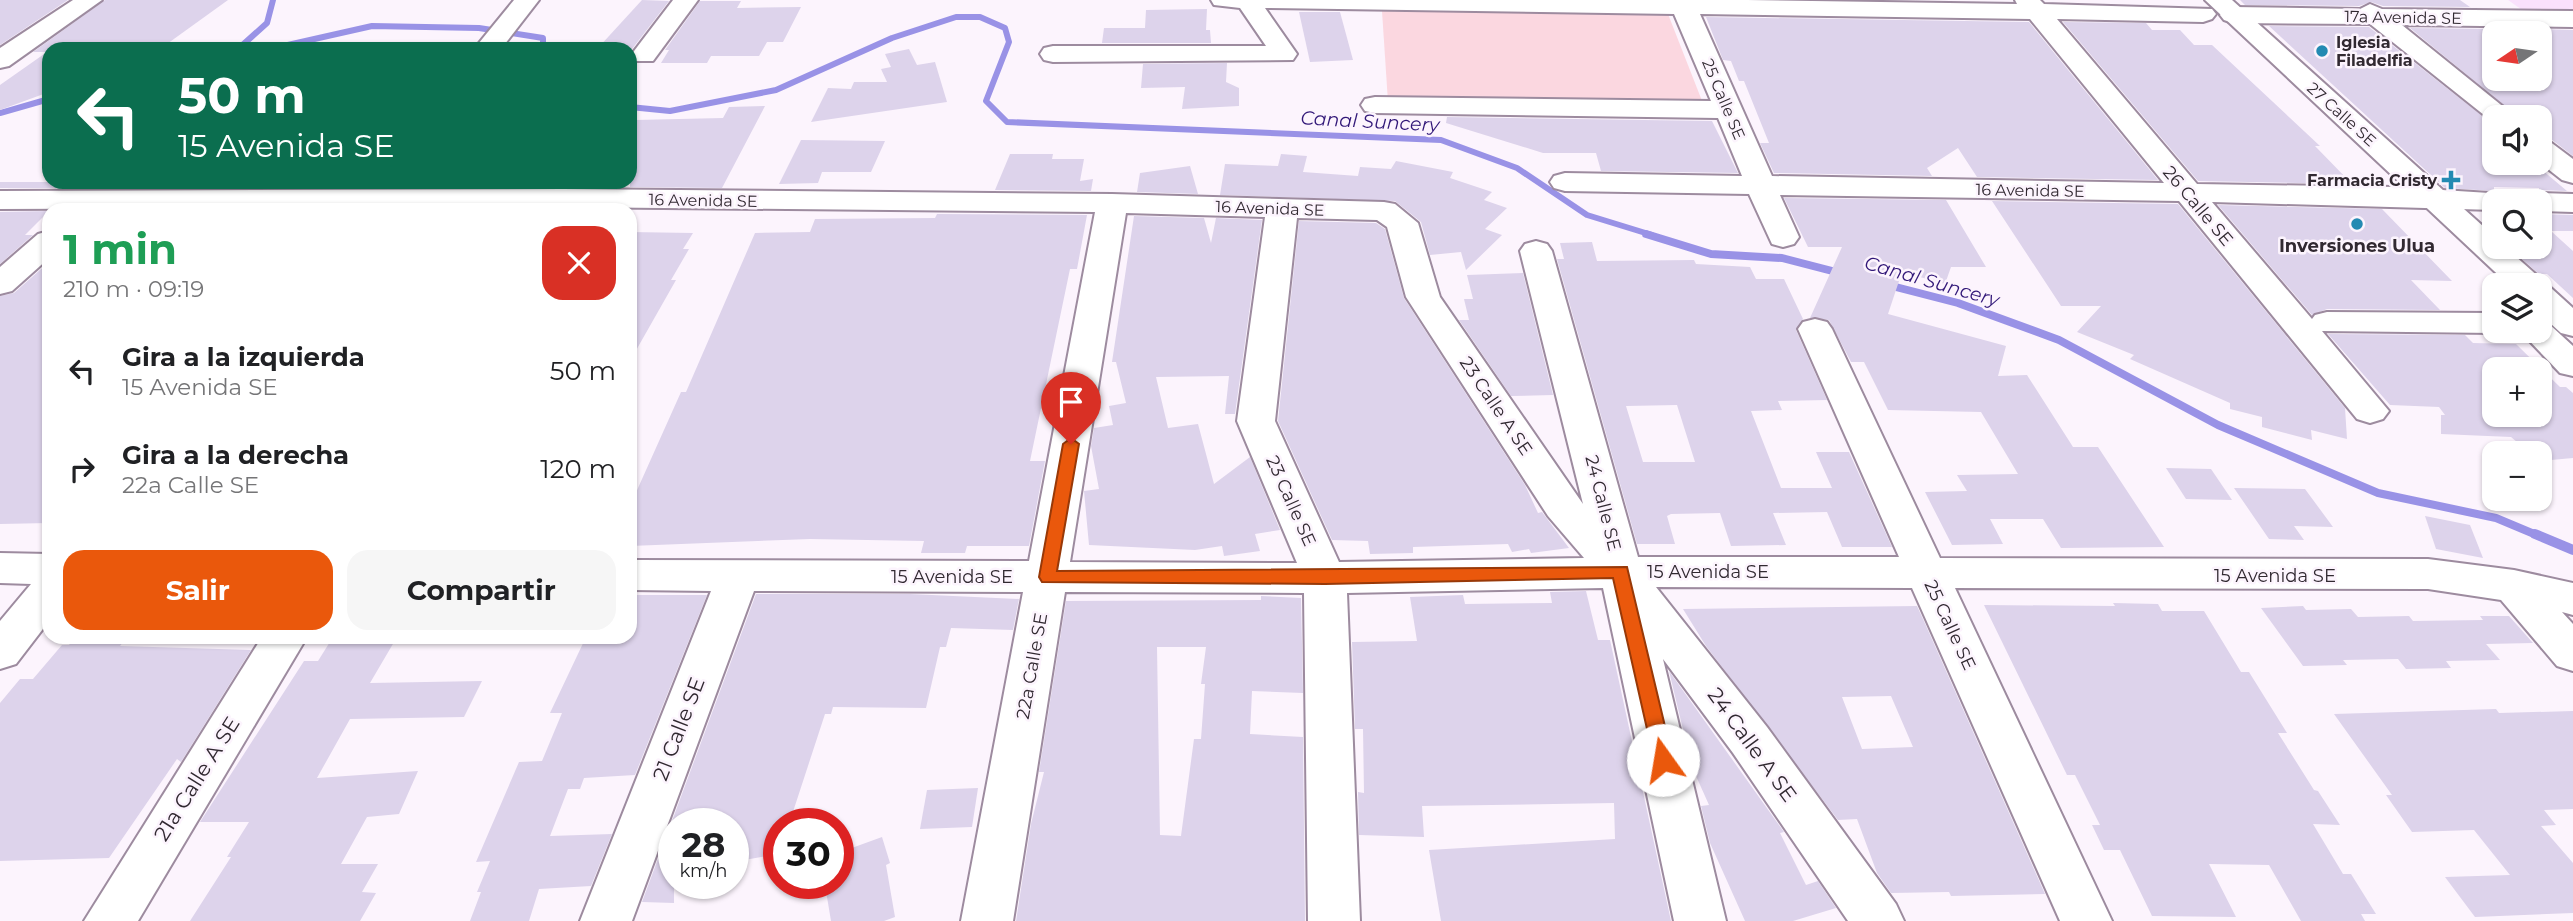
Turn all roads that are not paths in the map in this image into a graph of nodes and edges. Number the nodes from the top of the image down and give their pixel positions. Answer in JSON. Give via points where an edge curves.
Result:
{"nodes":[{"id":1,"x":90,"y":0,"type":"edge"},
{"id":2,"x":527,"y":0,"type":"edge"},
{"id":3,"x":686,"y":0,"type":"edge"},
{"id":4,"x":1214,"y":0,"type":"edge"},
{"id":5,"x":1247,"y":0,"type":"edge"},
{"id":6,"x":1682,"y":3,"type":"edge"},
{"id":7,"x":2032,"y":6,"type":"edge"},
{"id":8,"x":2210,"y":7,"type":"edge"},
{"id":9,"x":2365,"y":8,"type":"edge"},
{"id":10,"x":1230,"y":19,"type":"edge"},
{"id":11,"x":2573,"y":19,"type":"edge"},
{"id":12,"x":493,"y":42,"type":"edge"},
{"id":13,"x":1053,"y":54,"type":"dead end"},
{"id":14,"x":644,"y":55,"type":"dead end"},
{"id":15,"x":1252,"y":56,"type":"junction"},
{"id":16,"x":0,"y":60,"type":"edge"},
{"id":17,"x":1375,"y":105,"type":"dead end"},
{"id":18,"x":2487,"y":105,"type":"edge"},
{"id":19,"x":1729,"y":110,"type":"junction"},
{"id":20,"x":2552,"y":157,"type":"edge"},
{"id":21,"x":2573,"y":174,"type":"edge"},
{"id":22,"x":1565,"y":182,"type":"dead end"},
{"id":23,"x":1760,"y":187,"type":"junction"},
{"id":24,"x":2188,"y":193,"type":"junction"},
{"id":25,"x":2395,"y":196,"type":"junction"},
{"id":26,"x":99,"y":197,"type":"edge"},
{"id":27,"x":366,"y":197,"type":"edge"},
{"id":28,"x":563,"y":197,"type":"edge"},
{"id":29,"x":0,"y":200,"type":"edge"},
{"id":30,"x":2436,"y":200,"type":"junction"},
{"id":31,"x":2482,"y":201,"type":"edge"},
{"id":32,"x":2552,"y":202,"type":"edge"},
{"id":33,"x":1112,"y":203,"type":"junction"},
{"id":34,"x":2573,"y":203,"type":"edge"},
{"id":35,"x":1282,"y":208,"type":"junction"},
{"id":36,"x":1402,"y":223,"type":"joint"},
{"id":37,"x":1783,"y":237,"type":"dead end"},
{"id":38,"x":42,"y":247,"type":"edge"},
{"id":39,"x":1536,"y":251,"type":"dead end"},
{"id":40,"x":2515,"y":273,"type":"edge"},
{"id":41,"x":2482,"y":279,"type":"edge"},
{"id":42,"x":0,"y":284,"type":"edge"},
{"id":43,"x":2552,"y":307,"type":"edge"},
{"id":44,"x":2327,"y":322,"type":"dead end"},
{"id":45,"x":2482,"y":323,"type":"edge"},
{"id":46,"x":2573,"y":326,"type":"edge"},
{"id":47,"x":1815,"y":329,"type":"dead end"},
{"id":48,"x":2550,"y":343,"type":"edge"},
{"id":49,"x":2573,"y":365,"type":"edge"},
{"id":50,"x":2370,"y":411,"type":"dead end"},
{"id":51,"x":0,"y":568,"type":"edge"},
{"id":52,"x":42,"y":569,"type":"edge"},
{"id":53,"x":1621,"y":572,"type":"junction"},
{"id":54,"x":1927,"y":574,"type":"junction"},
{"id":55,"x":637,"y":575,"type":"edge"},
{"id":56,"x":737,"y":576,"type":"junction"},
{"id":57,"x":1048,"y":577,"type":"junction"},
{"id":58,"x":1325,"y":578,"type":"junction"},
{"id":59,"x":2514,"y":586,"type":"junction"},
{"id":60,"x":2573,"y":599,"type":"edge"},
{"id":61,"x":42,"y":600,"type":"edge"},
{"id":62,"x":281,"y":644,"type":"edge"},
{"id":63,"x":0,"y":652,"type":"edge"},
{"id":64,"x":2573,"y":654,"type":"edge"},
{"id":65,"x":110,"y":921,"type":"edge"},
{"id":66,"x":606,"y":921,"type":"edge"},
{"id":67,"x":987,"y":921,"type":"edge"},
{"id":68,"x":1334,"y":921,"type":"edge"},
{"id":69,"x":1700,"y":921,"type":"edge"},
{"id":70,"x":1878,"y":921,"type":"edge"},
{"id":71,"x":2086,"y":921,"type":"edge"}],
"edges":[{"from":1,"to":16,"type":"street"},
{"from":2,"to":12,"type":"street"},
{"from":3,"to":14,"type":"street"},
{"from":4,"to":10,"type":"street"},
{"from":5,"to":6,"type":"street","name":"17a Avenida SE"},
{"from":5,"to":10,"type":"street","name":"17a Avenida SE"},
{"from":5,"to":15,"type":"street","via":[[1284,54]]},
{"from":6,"to":7,"type":"street","name":"17a Avenida SE"},
{"from":6,"to":19,"type":"street","name":"25 Calle SE"},
{"from":7,"to":8,"type":"street","name":"17a Avenida SE"},
{"from":7,"to":24,"type":"street","name":"26 Calle SE"},
{"from":8,"to":9,"type":"street","name":"17a Avenida SE"},
{"from":8,"to":25,"type":"street","name":"27 Calle SE"},
{"from":8,"to":30,"type":"street","name":"27 Calle SE"},
{"from":9,"to":11,"type":"street","name":"17a Avenida SE"},
{"from":9,"to":18,"type":"street"},
{"from":10,"to":15,"type":"street"},
{"from":13,"to":15,"type":"street"},
{"from":17,"to":19,"type":"street"},
{"from":19,"to":23,"type":"street","name":"25 Calle SE"},
{"from":20,"to":21,"type":"street"},
{"from":22,"to":23,"type":"street","name":"16 Avenida SE"},
{"from":23,"to":24,"type":"street","name":"16 Avenida SE"},
{"from":23,"to":37,"type":"street","name":"25 Calle SE"},
{"from":24,"to":25,"type":"street","name":"16 Avenida SE"},
{"from":24,"to":50,"type":"street","name":"26 Calle SE"},
{"from":25,"to":30,"type":"street","name":"16 Avenida SE"},
{"from":25,"to":41,"type":"street","name":"27 Calle SE"},
{"from":26,"to":27,"type":"street","name":"16 Avenida SE"},
{"from":26,"to":29,"type":"street","name":"16 Avenida SE"},
{"from":27,"to":28,"type":"street","name":"16 Avenida SE"},
{"from":28,"to":33,"type":"street","name":"16 Avenida SE"},
{"from":30,"to":31,"type":"street","name":"16 Avenida SE"},
{"from":30,"to":40,"type":"street","name":"27 Calle SE"},
{"from":32,"to":34,"type":"street"},
{"from":33,"to":35,"type":"street","name":"16 Avenida SE"},
{"from":33,"to":57,"type":"street","name":"22a Calle SE"},
{"from":35,"to":36,"type":"street","name":"16 Avenida SE","via":[[1384,211]]},
{"from":35,"to":58,"type":"street","name":"23 Calle SE","via":[[1256,421]]},
{"from":36,"to":53,"type":"street","name":"23 Calle A SE","via":[[1423,297],[1562,506]]},
{"from":38,"to":42,"type":"street"},
{"from":39,"to":53,"type":"street","name":"24 Calle SE"},
{"from":43,"to":46,"type":"street"},
{"from":44,"to":45,"type":"street"},
{"from":47,"to":54,"type":"street","name":"25 Calle SE"},
{"from":48,"to":49,"type":"street"},
{"from":51,"to":52,"type":"street"},
{"from":53,"to":54,"type":"street","name":"15 Avenida SE"},
{"from":53,"to":58,"type":"street","name":"15 Avenida SE"},
{"from":53,"to":69,"type":"street","name":"24 Calle SE"},
{"from":53,"to":70,"type":"street","name":"24 Calle A SE","via":[[1750,740]]},
{"from":54,"to":59,"type":"street","name":"15 Avenida SE","via":[[2428,575]]},
{"from":54,"to":71,"type":"street","name":"25 Calle SE"},
{"from":55,"to":56,"type":"street","name":"15 Avenida SE"},
{"from":56,"to":57,"type":"street","name":"15 Avenida SE"},
{"from":56,"to":66,"type":"street","name":"21 Calle SE"},
{"from":57,"to":58,"type":"street","name":"15 Avenida SE"},
{"from":57,"to":67,"type":"street","name":"22a Calle SE"},
{"from":58,"to":68,"type":"street","name":"23 Calle SE"},
{"from":59,"to":60,"type":"street","name":"15 Avenida SE"},
{"from":59,"to":64,"type":"street"},
{"from":61,"to":63,"type":"street"},
{"from":62,"to":65,"type":"street","name":"21a Calle A SE"}]}
